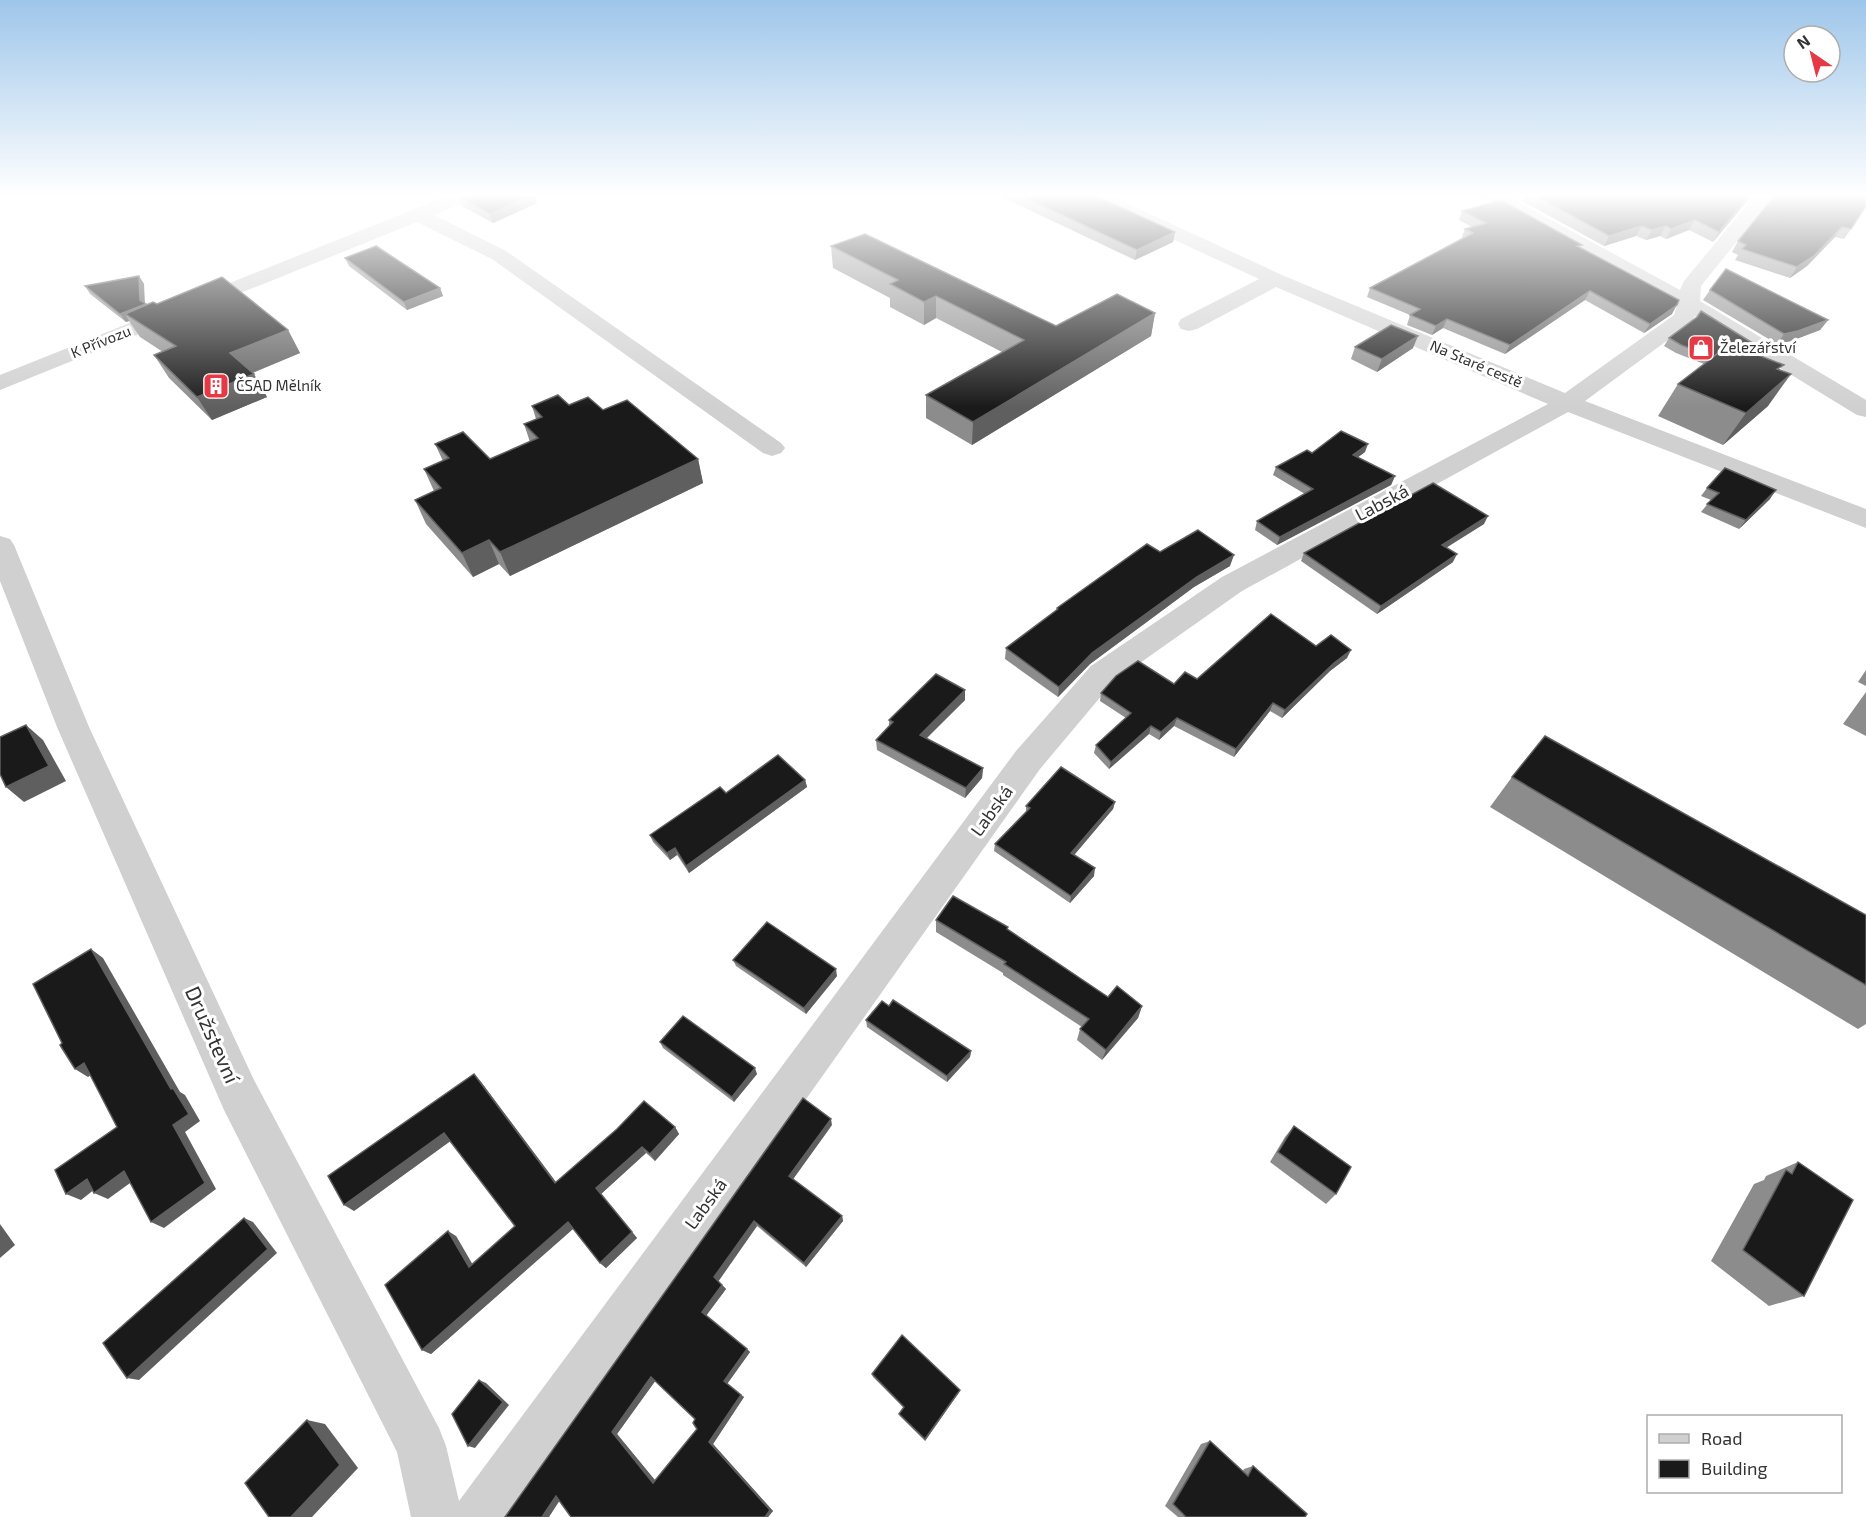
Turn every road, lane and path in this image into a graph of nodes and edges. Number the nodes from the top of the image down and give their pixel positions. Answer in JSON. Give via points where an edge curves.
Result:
{"nodes":[{"id":1,"x":292,"y":265,"type":"edge"},
{"id":2,"x":513,"y":265,"type":"edge"},
{"id":3,"x":1244,"y":265,"type":"edge"},
{"id":4,"x":1618,"y":265,"type":"edge"},
{"id":5,"x":1708,"y":265,"type":"edge"},
{"id":6,"x":1275,"y":279,"type":"junction"},
{"id":7,"x":1689,"y":304,"type":"junction"},
{"id":8,"x":1189,"y":324,"type":"dead end"},
{"id":9,"x":0,"y":383,"type":"edge"},
{"id":10,"x":1567,"y":403,"type":"junction"},
{"id":11,"x":1866,"y":410,"type":"edge"},
{"id":12,"x":772,"y":448,"type":"dead end"},
{"id":13,"x":1866,"y":519,"type":"edge"},
{"id":14,"x":0,"y":545,"type":"edge"},
{"id":15,"x":436,"y":1517,"type":"edge"},
{"id":16,"x":479,"y":1517,"type":"edge"}],
"edges":[{"from":1,"to":9,"type":"street","name":"K Přívozu"},
{"from":2,"to":12,"type":"street"},
{"from":3,"to":6,"type":"street","name":"Na Staré cestě"},
{"from":4,"to":7,"type":"street"},
{"from":5,"to":7,"type":"street","via":[[1691,285]]},
{"from":6,"to":8,"type":"street"},
{"from":6,"to":10,"type":"street","name":"Na Staré cestě"},
{"from":7,"to":10,"type":"street","name":"Labská","via":[[1683,318]]},
{"from":7,"to":11,"type":"street"},
{"from":10,"to":13,"type":"street","name":"Na Staré cestě"},
{"from":10,"to":16,"type":"street","name":"Labská","via":[[1232,584],[1102,674],[1028,760]]},
{"from":14,"to":15,"type":"street","name":"Družstevní","via":[[73,727],[239,1095],[421,1446]]}]}
